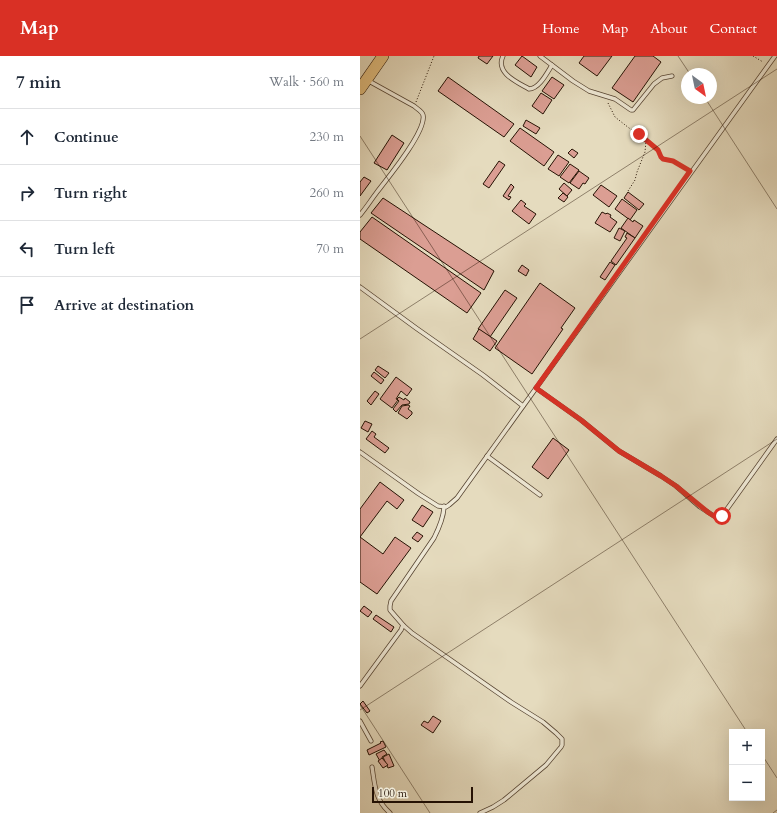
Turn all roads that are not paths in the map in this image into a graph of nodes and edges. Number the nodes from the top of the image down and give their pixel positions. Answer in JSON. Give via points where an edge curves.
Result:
{"nodes":[{"id":1,"x":383,"y":56,"type":"edge"},
{"id":2,"x":503,"y":56,"type":"edge"},
{"id":3,"x":540,"y":56,"type":"edge"},
{"id":4,"x":774,"y":56,"type":"edge"},
{"id":5,"x":552,"y":65,"type":"junction"},
{"id":6,"x":672,"y":76,"type":"dead end"},
{"id":7,"x":363,"y":84,"type":"edge"},
{"id":8,"x":360,"y":215,"type":"edge"},
{"id":9,"x":360,"y":287,"type":"edge"},
{"id":10,"x":536,"y":388,"type":"junction"},
{"id":11,"x":523,"y":406,"type":"junction"},
{"id":12,"x":777,"y":439,"type":"edge"},
{"id":13,"x":360,"y":452,"type":"edge"},
{"id":14,"x":487,"y":456,"type":"junction"},
{"id":15,"x":540,"y":495,"type":"dead end"},
{"id":16,"x":444,"y":506,"type":"junction"},
{"id":17,"x":403,"y":626,"type":"junction"},
{"id":18,"x":360,"y":686,"type":"edge"},
{"id":19,"x":360,"y":721,"type":"edge"},
{"id":20,"x":372,"y":741,"type":"dead end"},
{"id":21,"x":372,"y":767,"type":"dead end"},
{"id":22,"x":390,"y":813,"type":"edge"},
{"id":23,"x":480,"y":813,"type":"edge"}],
"edges":[{"from":1,"to":7,"type":"highway"},
{"from":2,"to":5,"type":"lane","via":[[502,70],[532,90],[538,86]]},
{"from":3,"to":5,"type":"lane"},
{"from":4,"to":10,"type":"lane"},
{"from":5,"to":6,"type":"lane","via":[[581,86],[615,99],[632,110],[654,84],[662,78]]},
{"from":7,"to":8,"type":"lane","via":[[414,106],[423,115],[415,138],[399,164]]},
{"from":9,"to":11,"type":"lane"},
{"from":10,"to":11,"type":"lane"},
{"from":10,"to":12,"type":"lane","via":[[619,451],[676,486],[717,518],[722,516]]},
{"from":11,"to":14,"type":"lane"},
{"from":13,"to":16,"type":"lane","via":[[419,494],[438,506]]},
{"from":14,"to":15,"type":"lane"},
{"from":14,"to":16,"type":"lane","via":[[457,498]]},
{"from":16,"to":17,"type":"lane","via":[[434,538],[391,601],[390,610]]},
{"from":17,"to":18,"type":"lane"},
{"from":17,"to":23,"type":"lane","via":[[510,702],[543,722],[562,739],[561,748],[542,767],[504,800]]},
{"from":19,"to":20,"type":"lane"},
{"from":21,"to":22,"type":"lane","via":[[381,804]]}]}
